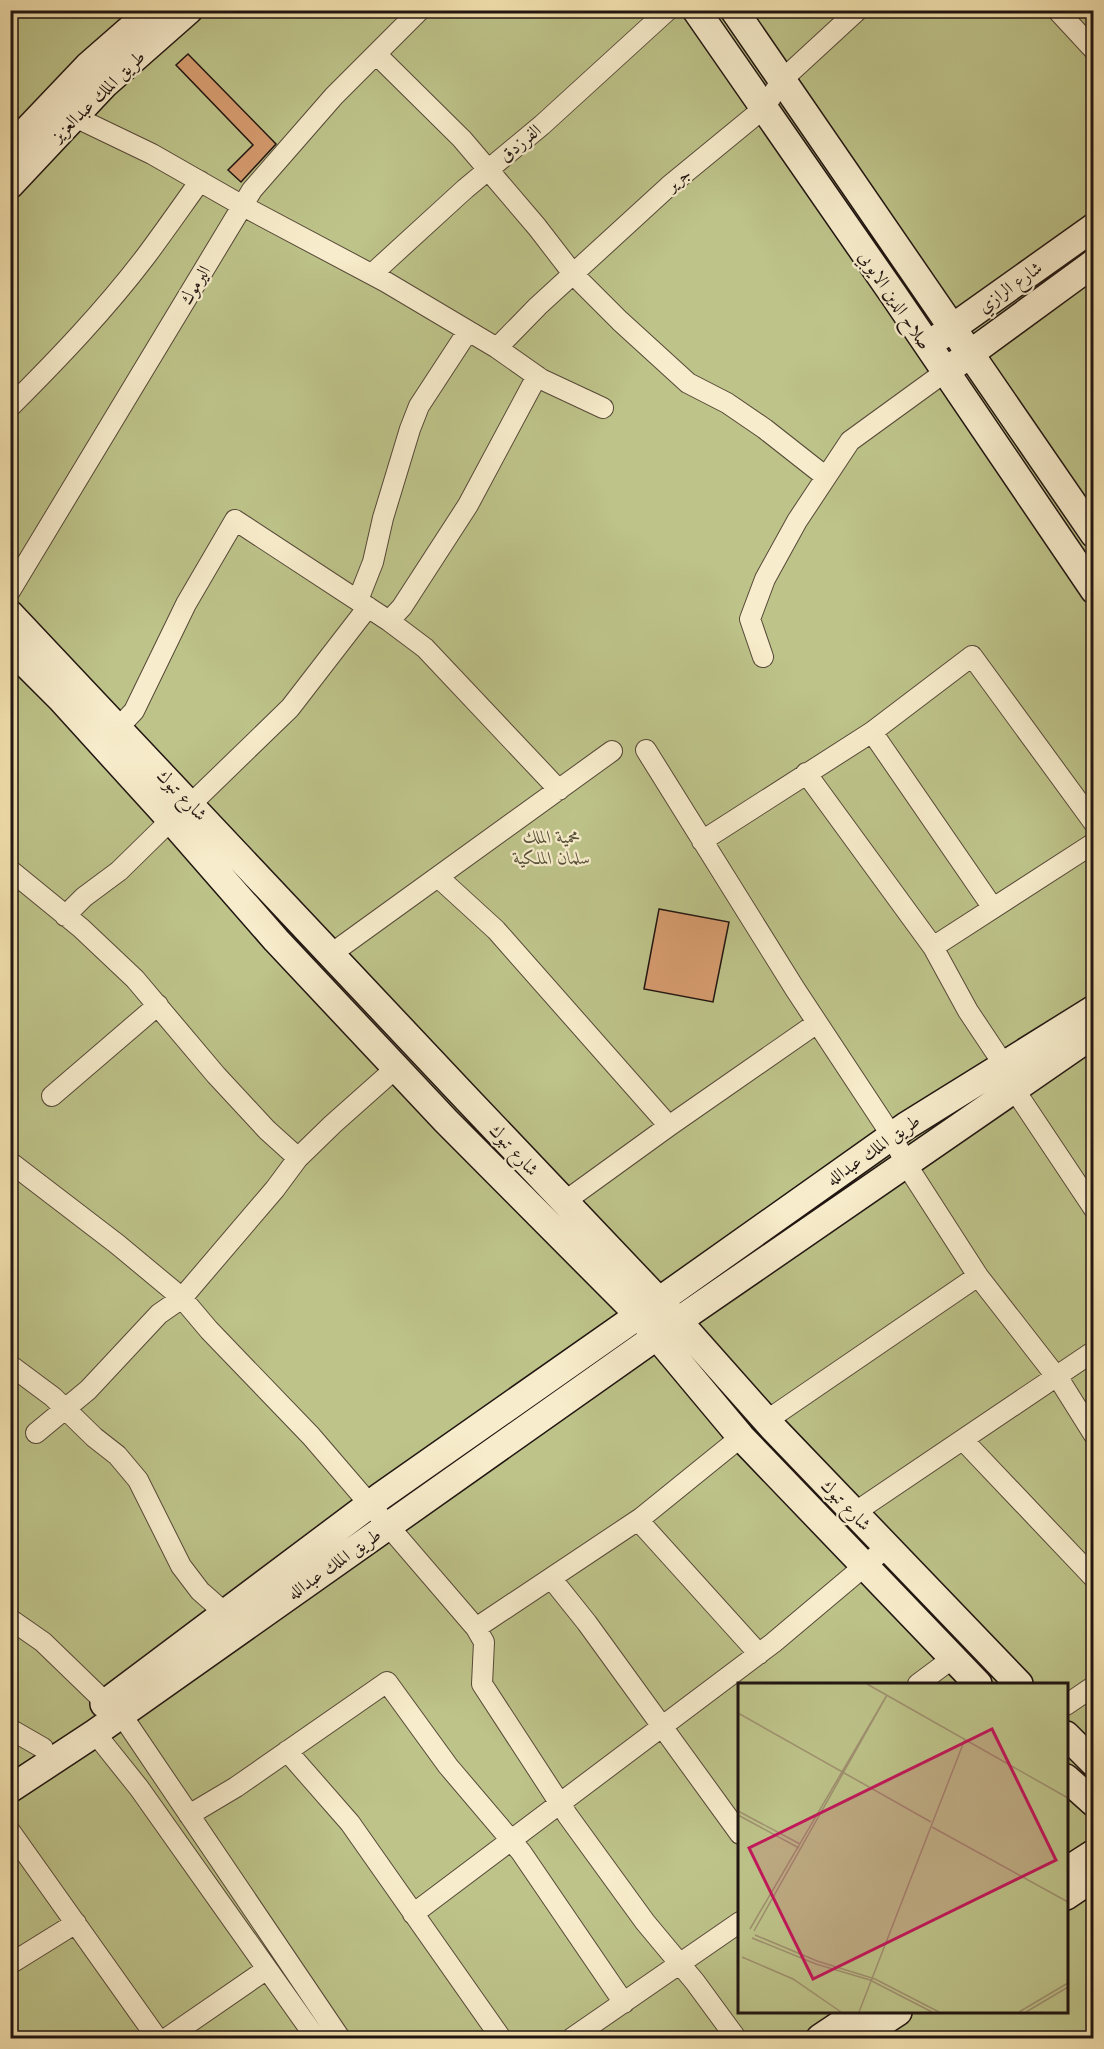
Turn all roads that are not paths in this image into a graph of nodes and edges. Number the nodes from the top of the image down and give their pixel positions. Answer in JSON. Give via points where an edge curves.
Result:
{"nodes":[{"id":1,"x":152,"y":10,"type":"edge"},
{"id":2,"x":189,"y":10,"type":"edge"},
{"id":3,"x":420,"y":10,"type":"edge"},
{"id":4,"x":668,"y":10,"type":"edge"},
{"id":5,"x":696,"y":10,"type":"edge"},
{"id":6,"x":734,"y":10,"type":"edge"},
{"id":7,"x":858,"y":10,"type":"edge"},
{"id":8,"x":1057,"y":10,"type":"edge"},
{"id":9,"x":1094,"y":50,"type":"edge"},
{"id":10,"x":376,"y":54,"type":"junction"},
{"id":11,"x":782,"y":80,"type":"junction"},
{"id":12,"x":764,"y":108,"type":"junction"},
{"id":13,"x":75,"y":117,"type":"junction"},
{"id":14,"x":10,"y":148,"type":"edge"},
{"id":15,"x":488,"y":170,"type":"junction"},
{"id":16,"x":200,"y":181,"type":"junction"},
{"id":17,"x":10,"y":185,"type":"edge"},
{"id":18,"x":243,"y":206,"type":"junction"},
{"id":19,"x":1094,"y":227,"type":"edge"},
{"id":20,"x":1094,"y":263,"type":"edge"},
{"id":21,"x":372,"y":274,"type":"junction"},
{"id":22,"x":574,"y":274,"type":"junction"},
{"id":23,"x":953,"y":328,"type":"junction"},
{"id":24,"x":468,"y":331,"type":"junction"},
{"id":25,"x":927,"y":347,"type":"junction"},
{"id":26,"x":497,"y":348,"type":"junction"},
{"id":27,"x":970,"y":354,"type":"junction"},
{"id":28,"x":945,"y":372,"type":"junction"},
{"id":29,"x":537,"y":376,"type":"junction"},
{"id":30,"x":10,"y":407,"type":"edge"},
{"id":31,"x":603,"y":408,"type":"dead end"},
{"id":32,"x":826,"y":477,"type":"junction"},
{"id":33,"x":1094,"y":534,"type":"edge"},
{"id":34,"x":1094,"y":590,"type":"edge"},
{"id":35,"x":10,"y":591,"type":"edge"},
{"id":36,"x":363,"y":604,"type":"junction"},
{"id":37,"x":10,"y":614,"type":"edge"},
{"id":38,"x":389,"y":621,"type":"junction"},
{"id":39,"x":10,"y":648,"type":"edge"},
{"id":40,"x":763,"y":657,"type":"dead end"},
{"id":41,"x":118,"y":728,"type":"junction"},
{"id":42,"x":872,"y":732,"type":"junction"},
{"id":43,"x":646,"y":750,"type":"dead end"},
{"id":44,"x":612,"y":752,"type":"dead end"},
{"id":45,"x":806,"y":773,"type":"junction"},
{"id":46,"x":559,"y":790,"type":"junction"},
{"id":47,"x":181,"y":812,"type":"junction"},
{"id":48,"x":1094,"y":823,"type":"edge"},
{"id":49,"x":702,"y":841,"type":"junction"},
{"id":50,"x":1094,"y":843,"type":"edge"},
{"id":51,"x":10,"y":870,"type":"edge"},
{"id":52,"x":438,"y":877,"type":"junction"},
{"id":53,"x":993,"y":908,"type":"junction"},
{"id":54,"x":65,"y":916,"type":"junction"},
{"id":55,"x":933,"y":947,"type":"junction"},
{"id":56,"x":331,"y":954,"type":"junction"},
{"id":57,"x":158,"y":1005,"type":"junction"},
{"id":58,"x":1094,"y":1009,"type":"edge"},
{"id":59,"x":817,"y":1023,"type":"junction"},
{"id":60,"x":1094,"y":1034,"type":"edge"},
{"id":61,"x":1004,"y":1065,"type":"junction"},
{"id":62,"x":396,"y":1068,"type":"junction"},
{"id":63,"x":1014,"y":1089,"type":"junction"},
{"id":64,"x":52,"y":1096,"type":"dead end"},
{"id":65,"x":669,"y":1125,"type":"junction"},
{"id":66,"x":892,"y":1136,"type":"junction"},
{"id":67,"x":298,"y":1158,"type":"junction"},
{"id":68,"x":10,"y":1162,"type":"edge"},
{"id":69,"x":906,"y":1164,"type":"junction"},
{"id":70,"x":564,"y":1202,"type":"junction"},
{"id":71,"x":1094,"y":1209,"type":"edge"},
{"id":72,"x":978,"y":1276,"type":"junction"},
{"id":73,"x":182,"y":1298,"type":"junction"},
{"id":74,"x":650,"y":1308,"type":"junction"},
{"id":75,"x":678,"y":1321,"type":"junction"},
{"id":76,"x":657,"y":1336,"type":"junction"},
{"id":77,"x":1094,"y":1351,"type":"edge"},
{"id":78,"x":10,"y":1365,"type":"edge"},
{"id":79,"x":1056,"y":1377,"type":"junction"},
{"id":80,"x":66,"y":1409,"type":"junction"},
{"id":81,"x":766,"y":1421,"type":"junction"},
{"id":82,"x":36,"y":1433,"type":"dead end"},
{"id":83,"x":1094,"y":1436,"type":"edge"},
{"id":84,"x":741,"y":1437,"type":"junction"},
{"id":85,"x":963,"y":1440,"type":"junction"},
{"id":86,"x":370,"y":1504,"type":"junction"},
{"id":87,"x":854,"y":1513,"type":"junction"},
{"id":88,"x":638,"y":1520,"type":"junction"},
{"id":89,"x":388,"y":1526,"type":"junction"},
{"id":90,"x":887,"y":1548,"type":"junction"},
{"id":91,"x":864,"y":1568,"type":"junction"},
{"id":92,"x":551,"y":1578,"type":"junction"},
{"id":93,"x":1094,"y":1578,"type":"edge"},
{"id":94,"x":225,"y":1613,"type":"junction"},
{"id":95,"x":10,"y":1619,"type":"edge"},
{"id":96,"x":476,"y":1628,"type":"junction"},
{"id":97,"x":759,"y":1654,"type":"junction"},
{"id":98,"x":953,"y":1658,"type":"junction"},
{"id":99,"x":919,"y":1683,"type":"edge"},
{"id":100,"x":977,"y":1683,"type":"edge"},
{"id":101,"x":1018,"y":1683,"type":"edge"},
{"id":102,"x":1094,"y":1686,"type":"edge"},
{"id":103,"x":1068,"y":1705,"type":"edge"},
{"id":104,"x":113,"y":1708,"type":"junction"},
{"id":105,"x":662,"y":1726,"type":"junction"},
{"id":106,"x":10,"y":1729,"type":"edge"},
{"id":107,"x":95,"y":1733,"type":"junction"},
{"id":108,"x":1068,"y":1737,"type":"edge"},
{"id":109,"x":43,"y":1748,"type":"junction"},
{"id":110,"x":287,"y":1751,"type":"junction"},
{"id":111,"x":1094,"y":1763,"type":"edge"},
{"id":112,"x":10,"y":1771,"type":"edge"},
{"id":113,"x":1068,"y":1780,"type":"edge"},
{"id":114,"x":10,"y":1789,"type":"edge"},
{"id":115,"x":1094,"y":1803,"type":"edge"},
{"id":116,"x":560,"y":1804,"type":"junction"},
{"id":117,"x":189,"y":1815,"type":"junction"},
{"id":118,"x":738,"y":1828,"type":"edge"},
{"id":119,"x":10,"y":1831,"type":"edge"},
{"id":120,"x":511,"y":1840,"type":"junction"},
{"id":121,"x":1094,"y":1853,"type":"edge"},
{"id":122,"x":1068,"y":1870,"type":"edge"},
{"id":123,"x":1094,"y":1878,"type":"edge"},
{"id":124,"x":1068,"y":1895,"type":"edge"},
{"id":125,"x":414,"y":1914,"type":"junction"},
{"id":126,"x":76,"y":1923,"type":"junction"},
{"id":127,"x":738,"y":1923,"type":"edge"},
{"id":128,"x":679,"y":1963,"type":"junction"},
{"id":129,"x":10,"y":1964,"type":"edge"},
{"id":130,"x":267,"y":1969,"type":"junction"},
{"id":131,"x":624,"y":2003,"type":"junction"},
{"id":132,"x":858,"y":2013,"type":"edge"},
{"id":133,"x":896,"y":2013,"type":"edge"},
{"id":134,"x":157,"y":2038,"type":"edge"},
{"id":135,"x":167,"y":2038,"type":"edge"},
{"id":136,"x":316,"y":2038,"type":"edge"},
{"id":137,"x":340,"y":2038,"type":"edge"},
{"id":138,"x":501,"y":2038,"type":"edge"},
{"id":139,"x":572,"y":2038,"type":"edge"},
{"id":140,"x":736,"y":2038,"type":"edge"},
{"id":141,"x":820,"y":2038,"type":"edge"},
{"id":142,"x":858,"y":2038,"type":"edge"}],
"edges":[{"from":1,"to":14,"type":"main road","name":"طريق الملك عبدالعزيز","via":[[88,66]]},
{"from":2,"to":13,"type":"main road","name":"طريق الملك عبدالعزيز","via":[[105,84]]},
{"from":3,"to":10,"type":"street","name":"اليرموك"},
{"from":4,"to":15,"type":"street","name":"الفرزدق"},
{"from":5,"to":12,"type":"main road","name":"صلاح الدين الايوبي"},
{"from":6,"to":11,"type":"main road","name":"صلاح الدين الايوبي"},
{"from":7,"to":11,"type":"street","name":"جرير"},
{"from":8,"to":9,"type":"street"},
{"from":10,"to":15,"type":"street"},
{"from":10,"to":18,"type":"street","name":"اليرموك","via":[[334,96],[252,190]]},
{"from":11,"to":12,"type":"street","name":"جرير"},
{"from":11,"to":23,"type":"main road","name":"صلاح الدين الايوبي"},
{"from":12,"to":22,"type":"street","name":"جرير","via":[[669,186]]},
{"from":12,"to":25,"type":"main road","name":"صلاح الدين الايوبي"},
{"from":13,"to":16,"type":"street"},
{"from":13,"to":17,"type":"main road","name":"طريق الملك عبدالعزيز"},
{"from":15,"to":21,"type":"street","name":"الفرزدق"},
{"from":15,"to":22,"type":"street"},
{"from":16,"to":18,"type":"street"},
{"from":16,"to":30,"type":"street","via":[[95,317]]},
{"from":18,"to":21,"type":"street"},
{"from":18,"to":35,"type":"street","name":"اليرموك"},
{"from":19,"to":23,"type":"main road","name":"شارع الرازي"},
{"from":20,"to":27,"type":"main road","name":"شارع الرازي"},
{"from":21,"to":24,"type":"street"},
{"from":22,"to":26,"type":"street","name":"جرير"},
{"from":22,"to":32,"type":"street","via":[[688,382],[765,429]]},
{"from":23,"to":25,"type":"main road","name":"شارع الرازي"},
{"from":23,"to":27,"type":"main road","name":"صلاح الدين الايوبي"},
{"from":24,"to":26,"type":"street"},
{"from":24,"to":36,"type":"street","via":[[419,406],[383,518]]},
{"from":25,"to":28,"type":"main road","name":"صلاح الدين الايوبي"},
{"from":26,"to":29,"type":"street"},
{"from":27,"to":28,"type":"main road","name":"شارع الرازي"},
{"from":27,"to":33,"type":"main road","name":"صلاح الدين الايوبي"},
{"from":28,"to":32,"type":"street","via":[[850,441]]},
{"from":28,"to":34,"type":"main road","name":"صلاح الدين الايوبي"},
{"from":29,"to":31,"type":"street"},
{"from":29,"to":38,"type":"street","via":[[468,505]]},
{"from":32,"to":40,"type":"street","via":[[765,579],[750,619]]},
{"from":36,"to":38,"type":"street"},
{"from":36,"to":41,"type":"street","via":[[235,520],[186,604],[134,711]]},
{"from":36,"to":47,"type":"street","via":[[290,708]]},
{"from":37,"to":41,"type":"main road","name":"شارع تبوك"},
{"from":38,"to":46,"type":"street","via":[[425,648]]},
{"from":39,"to":47,"type":"main road","name":"شارع تبوك"},
{"from":41,"to":47,"type":"main road","name":"شارع تبوك"},
{"from":42,"to":45,"type":"street"},
{"from":42,"to":48,"type":"street","via":[[972,656]]},
{"from":42,"to":53,"type":"street"},
{"from":43,"to":49,"type":"street"},
{"from":44,"to":46,"type":"street"},
{"from":45,"to":49,"type":"street"},
{"from":45,"to":55,"type":"street"},
{"from":46,"to":52,"type":"street"},
{"from":47,"to":54,"type":"street"},
{"from":47,"to":56,"type":"main road","name":"شارع تبوك"},
{"from":47,"to":62,"type":"main road","name":"شارع تبوك","via":[[276,940]]},
{"from":49,"to":59,"type":"street"},
{"from":50,"to":53,"type":"street"},
{"from":51,"to":54,"type":"street"},
{"from":52,"to":56,"type":"street"},
{"from":52,"to":65,"type":"street","via":[[496,930]]},
{"from":53,"to":55,"type":"street"},
{"from":54,"to":57,"type":"street"},
{"from":55,"to":61,"type":"street","via":[[968,1011]]},
{"from":56,"to":70,"type":"main road","name":"شارع تبوك"},
{"from":57,"to":64,"type":"street"},
{"from":57,"to":67,"type":"street","via":[[216,1075]]},
{"from":58,"to":61,"type":"main road","name":"طريق الملك عبدالله"},
{"from":59,"to":65,"type":"street"},
{"from":59,"to":66,"type":"street"},
{"from":60,"to":63,"type":"main road","name":"طريق الملك عبدالله"},
{"from":61,"to":66,"type":"main road","name":"طريق الملك عبدالله"},
{"from":62,"to":67,"type":"street"},
{"from":62,"to":74,"type":"main road","name":"شارع تبوك","via":[[446,1121]]},
{"from":63,"to":69,"type":"main road","name":"طريق الملك عبدالله"},
{"from":63,"to":71,"type":"street"},
{"from":65,"to":70,"type":"street"},
{"from":66,"to":69,"type":"street"},
{"from":66,"to":74,"type":"main road","name":"طريق الملك عبدالله"},
{"from":67,"to":73,"type":"street"},
{"from":68,"to":73,"type":"street"},
{"from":69,"to":72,"type":"street"},
{"from":69,"to":75,"type":"main road","name":"طريق الملك عبدالله"},
{"from":70,"to":74,"type":"main road","name":"شارع تبوك"},
{"from":72,"to":79,"type":"street"},
{"from":72,"to":81,"type":"street"},
{"from":73,"to":80,"type":"street","via":[[159,1314]]},
{"from":73,"to":86,"type":"street"},
{"from":74,"to":75,"type":"main road","name":"شارع تبوك"},
{"from":74,"to":76,"type":"main road","name":"شارع تبوك"},
{"from":74,"to":86,"type":"main road","name":"طريق الملك عبدالله"},
{"from":75,"to":81,"type":"main road","name":"شارع تبوك"},
{"from":76,"to":84,"type":"main road","name":"شارع تبوك"},
{"from":76,"to":89,"type":"main road","name":"طريق الملك عبدالله"},
{"from":77,"to":79,"type":"street"},
{"from":78,"to":80,"type":"street"},
{"from":79,"to":83,"type":"street"},
{"from":79,"to":85,"type":"street"},
{"from":80,"to":82,"type":"street"},
{"from":80,"to":94,"type":"street","via":[[117,1455],[138,1480],[181,1566],[200,1591]]},
{"from":81,"to":87,"type":"main road","name":"شارع تبوك"},
{"from":84,"to":88,"type":"street"},
{"from":84,"to":91,"type":"main road","name":"شارع تبوك"},
{"from":85,"to":87,"type":"street"},
{"from":85,"to":93,"type":"street"},
{"from":86,"to":89,"type":"street"},
{"from":86,"to":94,"type":"main road","name":"طريق الملك عبدالله"},
{"from":87,"to":90,"type":"main road","name":"شارع تبوك"},
{"from":88,"to":92,"type":"street"},
{"from":88,"to":97,"type":"street"},
{"from":89,"to":96,"type":"street"},
{"from":89,"to":104,"type":"main road","name":"طريق الملك عبدالله"},
{"from":90,"to":91,"type":"street"},
{"from":90,"to":101,"type":"main road","name":"شارع تبوك"},
{"from":91,"to":97,"type":"street"},
{"from":91,"to":98,"type":"main road","name":"شارع تبوك"},
{"from":92,"to":96,"type":"street"},
{"from":92,"to":105,"type":"street"},
{"from":94,"to":104,"type":"main road","name":"طريق الملك عبدالله"},
{"from":95,"to":104,"type":"street","via":[[43,1642]]},
{"from":96,"to":116,"type":"street","via":[[484,1642],[482,1684]]},
{"from":97,"to":105,"type":"street"},
{"from":98,"to":99,"type":"street"},
{"from":98,"to":100,"type":"main road","name":"شارع تبوك"},
{"from":102,"to":103,"type":"street"},
{"from":104,"to":107,"type":"main road","name":"طريق الملك عبدالله"},
{"from":104,"to":109,"type":"main road","name":"طريق الملك عبدالله"},
{"from":104,"to":117,"type":"street"},
{"from":105,"to":116,"type":"street"},
{"from":105,"to":118,"type":"street"},
{"from":106,"to":109,"type":"street"},
{"from":107,"to":114,"type":"main road","name":"طريق الملك عبدالله"},
{"from":107,"to":130,"type":"street","via":[[139,1788]]},
{"from":108,"to":111,"type":"main road"},
{"from":109,"to":112,"type":"main road","name":"طريق الملك عبدالله"},
{"from":110,"to":117,"type":"street"},
{"from":110,"to":120,"type":"street","via":[[387,1682],[447,1766]]},
{"from":110,"to":125,"type":"street","via":[[350,1823]]},
{"from":113,"to":115,"type":"main road"},
{"from":116,"to":120,"type":"street"},
{"from":116,"to":128,"type":"street"},
{"from":117,"to":137,"type":"street"},
{"from":119,"to":126,"type":"street"},
{"from":120,"to":125,"type":"street"},
{"from":120,"to":131,"type":"street"},
{"from":121,"to":122,"type":"main road"},
{"from":123,"to":124,"type":"main road"},
{"from":125,"to":138,"type":"street"},
{"from":126,"to":129,"type":"street"},
{"from":126,"to":134,"type":"street"},
{"from":127,"to":128,"type":"street"},
{"from":128,"to":131,"type":"street"},
{"from":128,"to":140,"type":"street"},
{"from":130,"to":135,"type":"street"},
{"from":130,"to":136,"type":"street"},
{"from":131,"to":139,"type":"street"},
{"from":132,"to":141,"type":"main road"},
{"from":133,"to":142,"type":"main road"}]}
